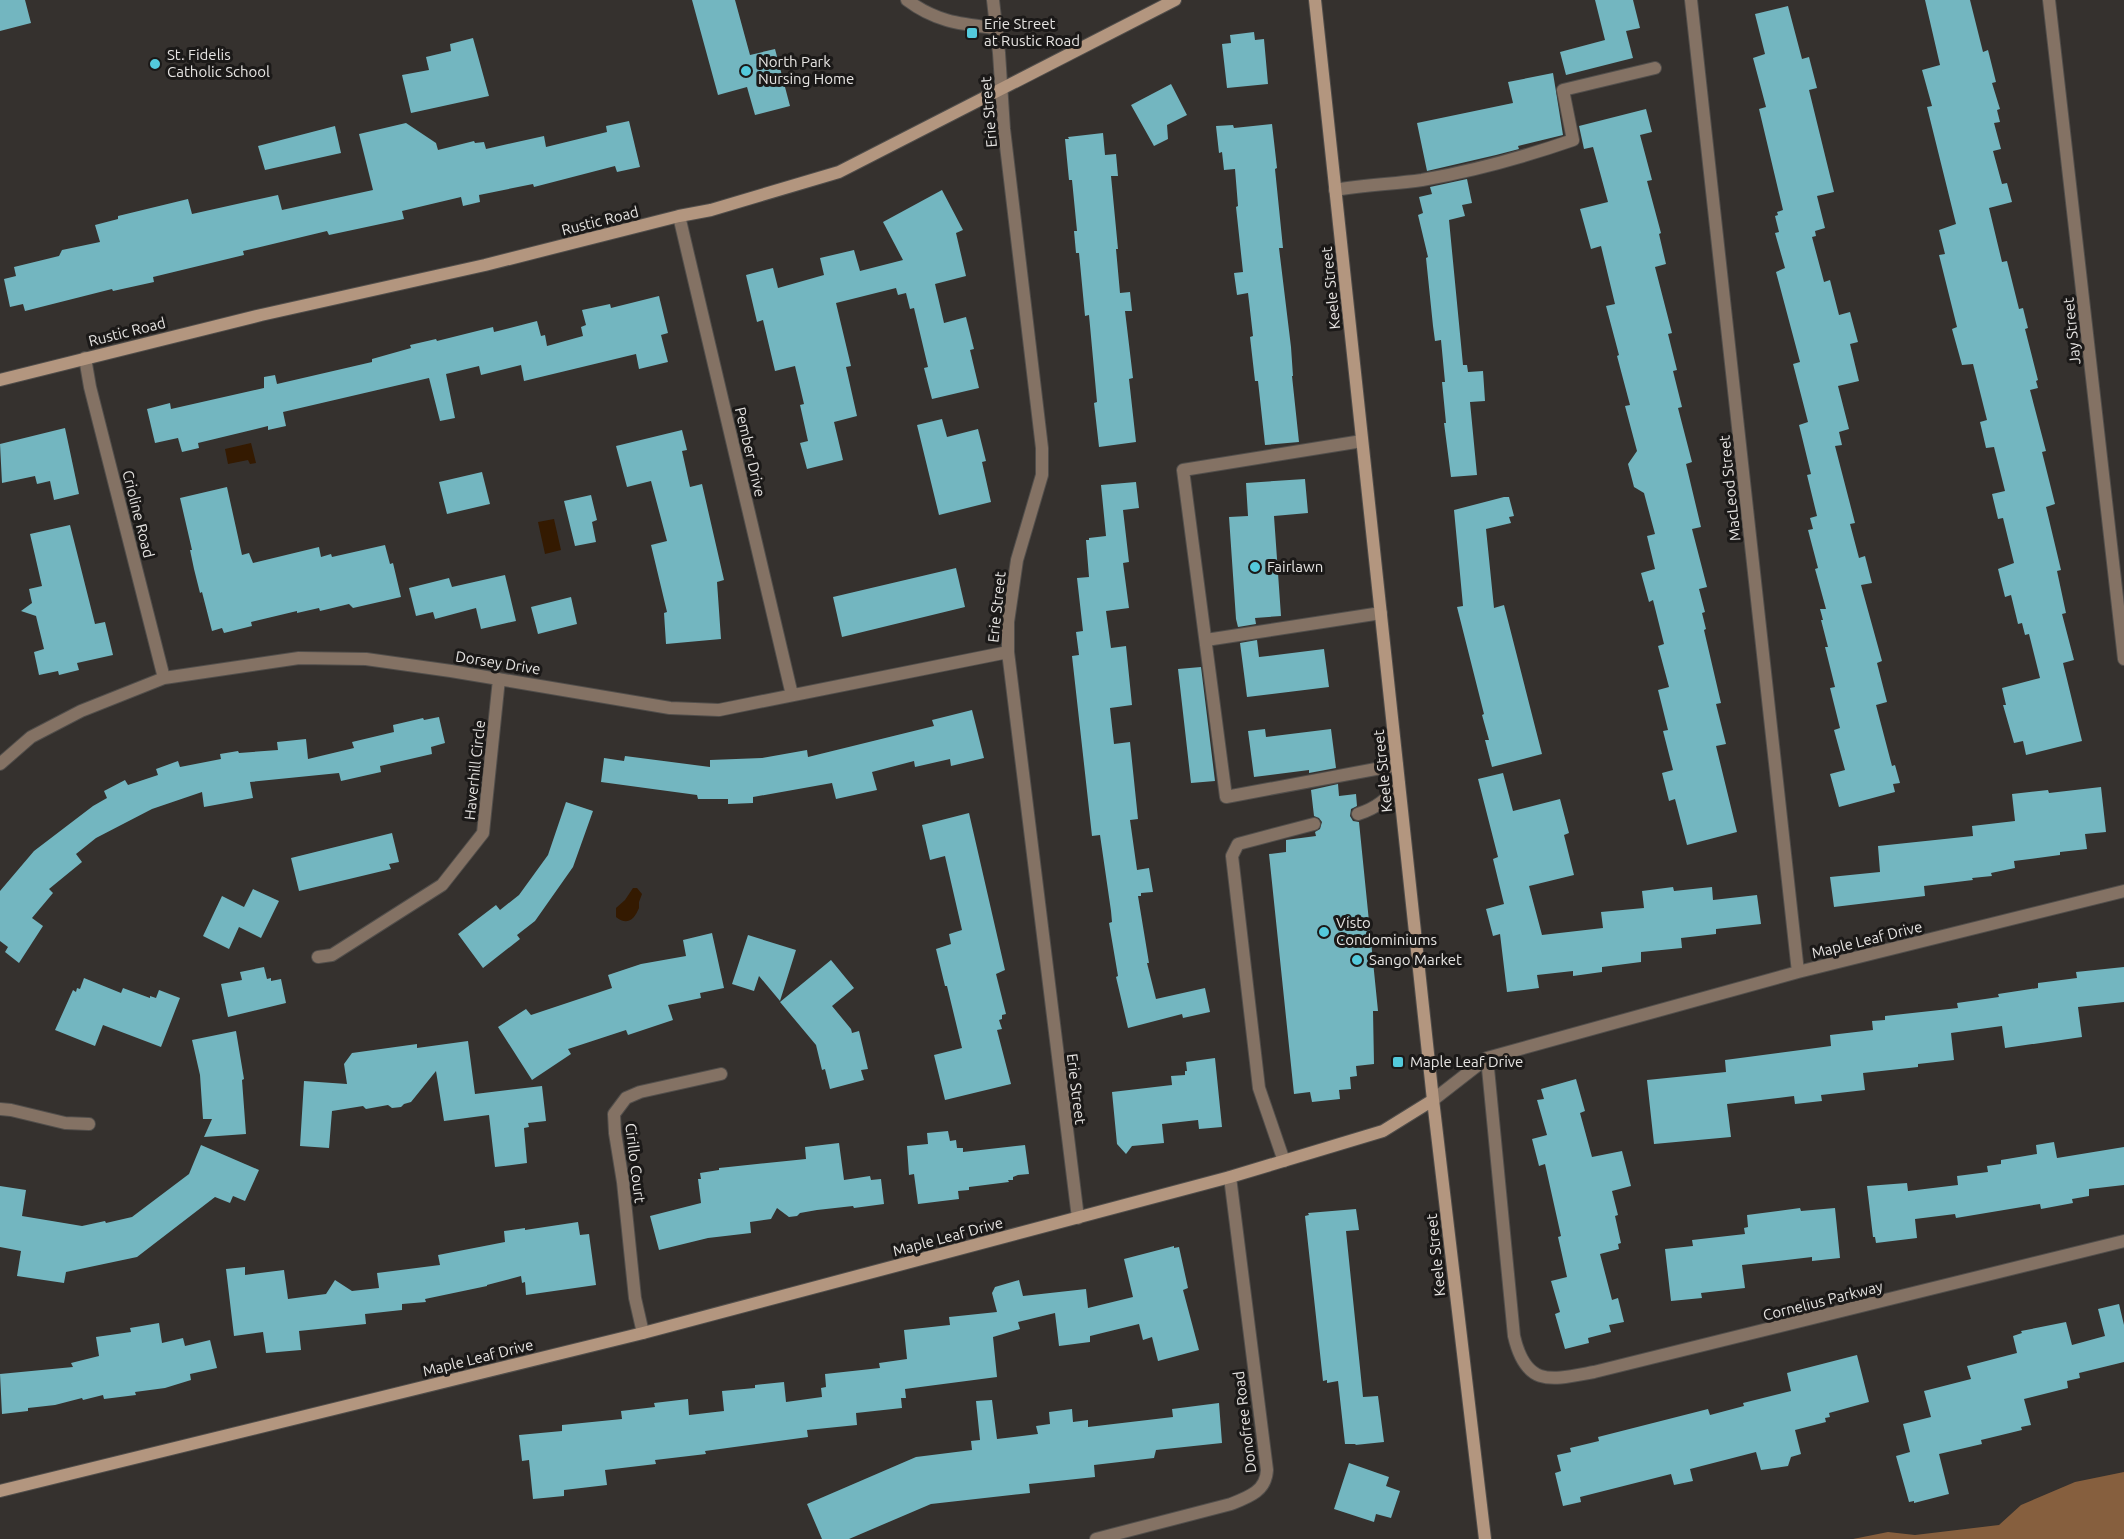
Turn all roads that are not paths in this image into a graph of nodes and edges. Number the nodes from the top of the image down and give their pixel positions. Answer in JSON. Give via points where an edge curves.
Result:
{"nodes":[{"id":1,"x":907,"y":0,"type":"edge"},
{"id":2,"x":993,"y":0,"type":"edge"},
{"id":3,"x":1174,"y":0,"type":"edge"},
{"id":4,"x":1315,"y":0,"type":"edge"},
{"id":5,"x":1691,"y":0,"type":"edge"},
{"id":6,"x":2049,"y":0,"type":"edge"},
{"id":7,"x":995,"y":28,"type":"junction"},
{"id":8,"x":1655,"y":68,"type":"dead end"},
{"id":9,"x":1000,"y":88,"type":"junction"},
{"id":10,"x":1335,"y":190,"type":"junction"},
{"id":11,"x":679,"y":216,"type":"junction"},
{"id":12,"x":85,"y":357,"type":"junction"},
{"id":13,"x":0,"y":380,"type":"edge"},
{"id":14,"x":1362,"y":441,"type":"junction"},
{"id":15,"x":1381,"y":613,"type":"junction"},
{"id":16,"x":1206,"y":640,"type":"junction"},
{"id":17,"x":1008,"y":652,"type":"junction"},
{"id":18,"x":2124,"y":658,"type":"edge"},
{"id":19,"x":164,"y":678,"type":"junction"},
{"id":20,"x":499,"y":679,"type":"junction"},
{"id":21,"x":792,"y":695,"type":"junction"},
{"id":22,"x":0,"y":764,"type":"edge"},
{"id":23,"x":1397,"y":765,"type":"junction"},
{"id":24,"x":1399,"y":784,"type":"junction"},
{"id":25,"x":1358,"y":814,"type":"dead end"},
{"id":26,"x":1314,"y":824,"type":"dead end"},
{"id":27,"x":2124,"y":891,"type":"edge"},
{"id":28,"x":318,"y":957,"type":"dead end"},
{"id":29,"x":1798,"y":972,"type":"junction"},
{"id":30,"x":1487,"y":1058,"type":"junction"},
{"id":31,"x":721,"y":1074,"type":"dead end"},
{"id":32,"x":1433,"y":1100,"type":"junction"},
{"id":33,"x":0,"y":1109,"type":"edge"},
{"id":34,"x":88,"y":1124,"type":"dead end"},
{"id":35,"x":1284,"y":1161,"type":"junction"},
{"id":36,"x":1230,"y":1177,"type":"junction"},
{"id":37,"x":1078,"y":1218,"type":"junction"},
{"id":38,"x":2124,"y":1241,"type":"edge"},
{"id":39,"x":643,"y":1333,"type":"junction"},
{"id":40,"x":0,"y":1491,"type":"edge"},
{"id":41,"x":1096,"y":1539,"type":"edge"},
{"id":42,"x":1485,"y":1539,"type":"edge"}],
"edges":[{"from":1,"to":7,"type":"street","via":[[923,12],[952,23]]},
{"from":2,"to":7,"type":"street","name":"Erie Street"},
{"from":3,"to":9,"type":"street","name":"Rustic Road"},
{"from":4,"to":10,"type":"street","name":"Keele Street"},
{"from":5,"to":29,"type":"street","name":"MacLeod Street"},
{"from":6,"to":18,"type":"street","name":"Jay Street"},
{"from":7,"to":9,"type":"street","name":"Erie Street"},
{"from":8,"to":10,"type":"street","via":[[1563,90],[1573,140],[1530,155],[1421,180]]},
{"from":9,"to":11,"type":"street","name":"Rustic Road","via":[[839,172]]},
{"from":9,"to":17,"type":"street","name":"Erie Street","via":[[1042,448],[1042,475],[1017,560]]},
{"from":10,"to":14,"type":"street","name":"Keele Street"},
{"from":11,"to":12,"type":"street","name":"Rustic Road"},
{"from":11,"to":21,"type":"street","name":"Pember Drive"},
{"from":12,"to":13,"type":"street","name":"Rustic Road"},
{"from":12,"to":19,"type":"street","name":"Crioline Road"},
{"from":14,"to":15,"type":"street","name":"Keele Street"},
{"from":14,"to":16,"type":"street","via":[[1183,470]]},
{"from":15,"to":16,"type":"street"},
{"from":15,"to":23,"type":"street","name":"Keele Street"},
{"from":16,"to":23,"type":"street","via":[[1226,797]]},
{"from":17,"to":21,"type":"street","name":"Dorsey Drive"},
{"from":17,"to":37,"type":"street","name":"Erie Street"},
{"from":19,"to":20,"type":"street","name":"Dorsey Drive","via":[[299,658],[334,658],[366,659]]},
{"from":19,"to":22,"type":"street","name":"Dorsey Drive","via":[[81,711],[32,737]]},
{"from":20,"to":21,"type":"street","name":"Dorsey Drive","via":[[680,708],[719,710]]},
{"from":20,"to":28,"type":"street","name":"Haverhill Circle","via":[[483,833],[442,885],[332,955]]},
{"from":23,"to":24,"type":"street","name":"Keele Street"},
{"from":24,"to":25,"type":"street","via":[[1386,800]]},
{"from":24,"to":32,"type":"street","name":"Keele Street"},
{"from":26,"to":35,"type":"street","via":[[1238,844],[1232,856],[1259,1088]]},
{"from":27,"to":29,"type":"street","name":"Maple Leaf Drive"},
{"from":29,"to":30,"type":"street","name":"Maple Leaf Drive"},
{"from":30,"to":32,"type":"street","name":"Maple Leaf Drive"},
{"from":30,"to":38,"type":"street","name":"Cornelius Parkway","via":[[1514,1336],[1519,1357],[1541,1377],[1556,1379],[1594,1372]]},
{"from":31,"to":39,"type":"street","name":"Cirillo Court","via":[[640,1092],[626,1098],[614,1114],[635,1298]]},
{"from":32,"to":35,"type":"street","name":"Maple Leaf Drive","via":[[1383,1131]]},
{"from":32,"to":42,"type":"street","name":"Keele Street"},
{"from":33,"to":34,"type":"street"},
{"from":35,"to":36,"type":"street","name":"Maple Leaf Drive"},
{"from":36,"to":37,"type":"street","name":"Maple Leaf Drive"},
{"from":36,"to":41,"type":"street","name":"Donofree Road","via":[[1267,1480],[1254,1493],[1231,1504]]},
{"from":37,"to":39,"type":"street","name":"Maple Leaf Drive"},
{"from":39,"to":40,"type":"street","name":"Maple Leaf Drive"}]}
